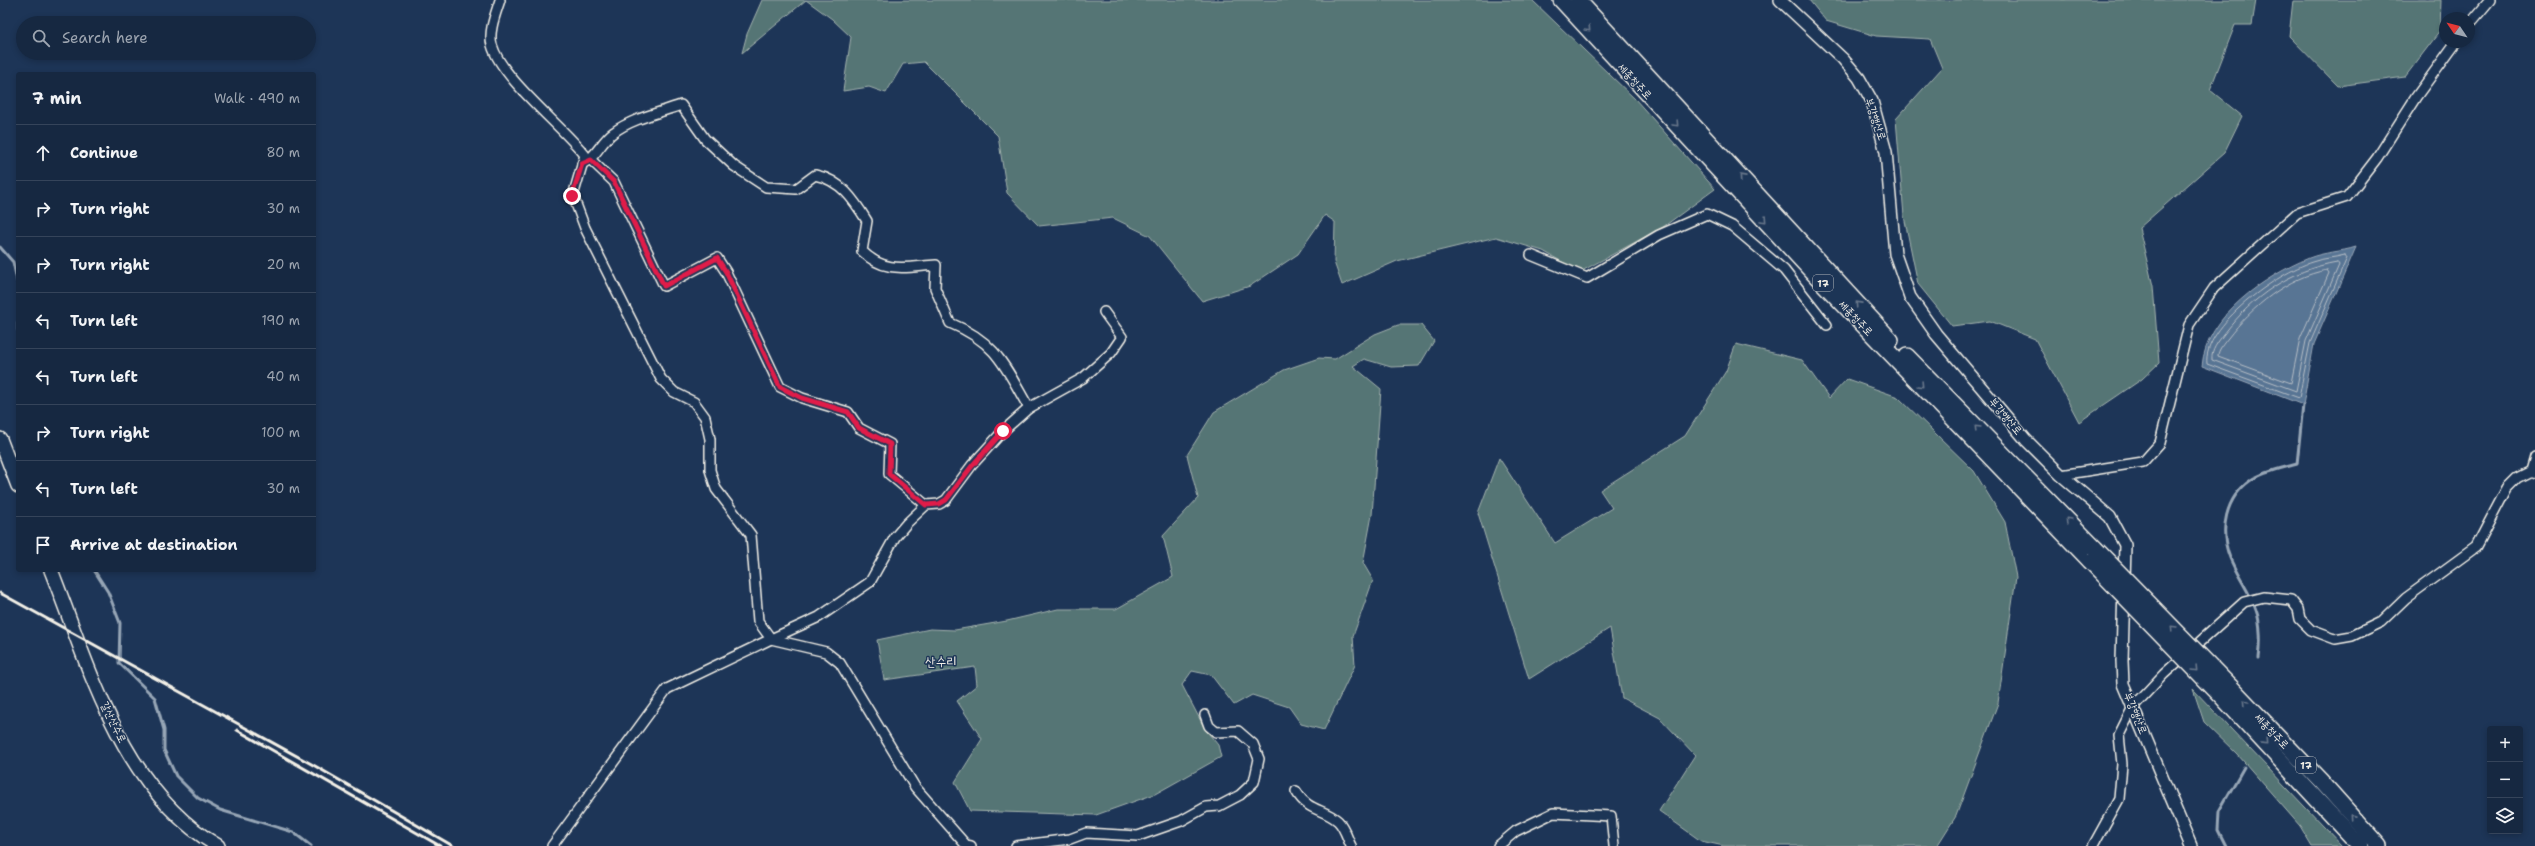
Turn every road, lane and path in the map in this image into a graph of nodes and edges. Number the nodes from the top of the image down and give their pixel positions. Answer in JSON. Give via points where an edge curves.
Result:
{"nodes":[{"id":1,"x":500,"y":0,"type":"edge"},
{"id":2,"x":1561,"y":0,"type":"edge"},
{"id":3,"x":1578,"y":0,"type":"edge"},
{"id":4,"x":1780,"y":0,"type":"edge"},
{"id":5,"x":2490,"y":0,"type":"edge"},
{"id":6,"x":2475,"y":18,"type":"edge"},
{"id":7,"x":2452,"y":48,"type":"edge"},
{"id":8,"x":591,"y":160,"type":"junction"},
{"id":9,"x":582,"y":164,"type":"junction"},
{"id":10,"x":1531,"y":255,"type":"dead end"},
{"id":11,"x":1104,"y":312,"type":"dead end"},
{"id":12,"x":1827,"y":325,"type":"dead end"},
{"id":13,"x":1029,"y":408,"type":"junction"},
{"id":14,"x":0,"y":440,"type":"edge"},
{"id":15,"x":2535,"y":456,"type":"edge"},
{"id":16,"x":2533,"y":472,"type":"edge"},
{"id":17,"x":2061,"y":475,"type":"junction"},
{"id":18,"x":16,"y":481,"type":"edge"},
{"id":19,"x":926,"y":505,"type":"junction"},
{"id":20,"x":2093,"y":555,"type":"junction"},
{"id":21,"x":52,"y":572,"type":"edge"},
{"id":22,"x":771,"y":640,"type":"junction"},
{"id":23,"x":2224,"y":690,"type":"junction"},
{"id":24,"x":2133,"y":707,"type":"junction"},
{"id":25,"x":1205,"y":715,"type":"dead end"},
{"id":26,"x":1296,"y":791,"type":"dead end"},
{"id":27,"x":218,"y":846,"type":"edge"},
{"id":28,"x":552,"y":846,"type":"edge"},
{"id":29,"x":971,"y":846,"type":"edge"},
{"id":30,"x":1016,"y":846,"type":"edge"},
{"id":31,"x":1351,"y":846,"type":"edge"},
{"id":32,"x":1498,"y":846,"type":"edge"},
{"id":33,"x":1614,"y":846,"type":"edge"},
{"id":34,"x":2093,"y":846,"type":"edge"},
{"id":35,"x":2191,"y":846,"type":"edge"},
{"id":36,"x":2360,"y":846,"type":"edge"},
{"id":37,"x":2379,"y":846,"type":"edge"}],
"edges":[{"from":1,"to":9,"type":"street","via":[[494,20],[492,44],[506,73],[568,134],[584,155]]},
{"from":2,"to":20,"type":"highway","name":"세종청주로","number":"17","one_way":true,"via":[[1815,275]]},
{"from":20,"to":3,"type":"highway","name":"세종청주로","number":"17","one_way":true},
{"from":4,"to":17,"type":"street","name":"부강행산로","via":[[1843,59],[1859,78],[1872,101],[1886,152],[1894,254],[1910,296],[1936,334],[2026,440]]},
{"from":5,"to":6,"type":"street"},
{"from":7,"to":17,"type":"street","via":[[2377,158],[2347,197],[2297,213],[2214,288],[2189,325],[2160,443],[2143,462]]},
{"from":8,"to":9,"type":"street"},
{"from":8,"to":13,"type":"street","via":[[601,143],[614,131],[632,121],[681,105],[705,139],[734,166],[766,187],[796,190],[815,176],[824,177],[851,195],[867,220],[862,251],[871,260],[882,266],[936,265],[935,288],[950,323],[980,338],[999,356]]},
{"from":8,"to":19,"type":"street","via":[[614,182],[664,286],[717,258],[780,387],[802,398],[848,412],[859,428],[890,444],[889,474]]},
{"from":9,"to":22,"type":"street","via":[[572,196],[585,228],[661,379],[674,392],[694,402],[705,417],[710,439],[710,470],[716,489],[751,535],[758,621]]},
{"from":10,"to":12,"type":"street","via":[[1587,278],[1659,235],[1707,214],[1732,226],[1784,270]]},
{"from":11,"to":13,"type":"street","via":[[1122,337],[1111,353],[1083,378]]},
{"from":13,"to":19,"type":"street","via":[[1003,431],[946,500],[939,504]]},
{"from":14,"to":18,"type":"main road"},
{"from":15,"to":16,"type":"street"},
{"from":16,"to":24,"type":"street","via":[[2517,478],[2507,488],[2476,547],[2406,598],[2381,622],[2352,636],[2335,639],[2311,630],[2300,619],[2298,608],[2290,600],[2245,601],[2164,674]]},
{"from":17,"to":24,"type":"street","name":"부강행산로","via":[[2110,517],[2125,545],[2122,661],[2124,684]]},
{"from":19,"to":22,"type":"street","via":[[895,537],[870,582],[819,617]]},
{"from":20,"to":23,"type":"highway","number":"17","bridge":true},
{"from":21,"to":27,"type":"main road","name":"갈산산수로","via":[[111,720],[136,765],[180,818]]},
{"from":22,"to":28,"type":"street","via":[[667,689]]},
{"from":22,"to":29,"type":"street","via":[[826,652],[840,663],[915,787],[966,845]]},
{"from":23,"to":36,"type":"highway","name":"세종청주로","number":"17","one_way":true},
{"from":37,"to":23,"type":"highway","name":"세종청주로","number":"17","one_way":true,"via":[[2321,781]]},
{"from":24,"to":34,"type":"street","via":[[2119,735],[2122,764],[2119,799]]},
{"from":24,"to":35,"type":"street","name":"부강행산로"},
{"from":25,"to":30,"type":"street","via":[[1209,726],[1216,732],[1220,734],[1238,731],[1253,744],[1259,759],[1254,782],[1240,795],[1219,806],[1206,807],[1181,821],[1138,836],[1086,833],[1070,839]]},
{"from":26,"to":31,"type":"street","via":[[1303,803],[1337,820]]},
{"from":32,"to":33,"type":"street","via":[[1516,831],[1553,813],[1611,816]]}]}
